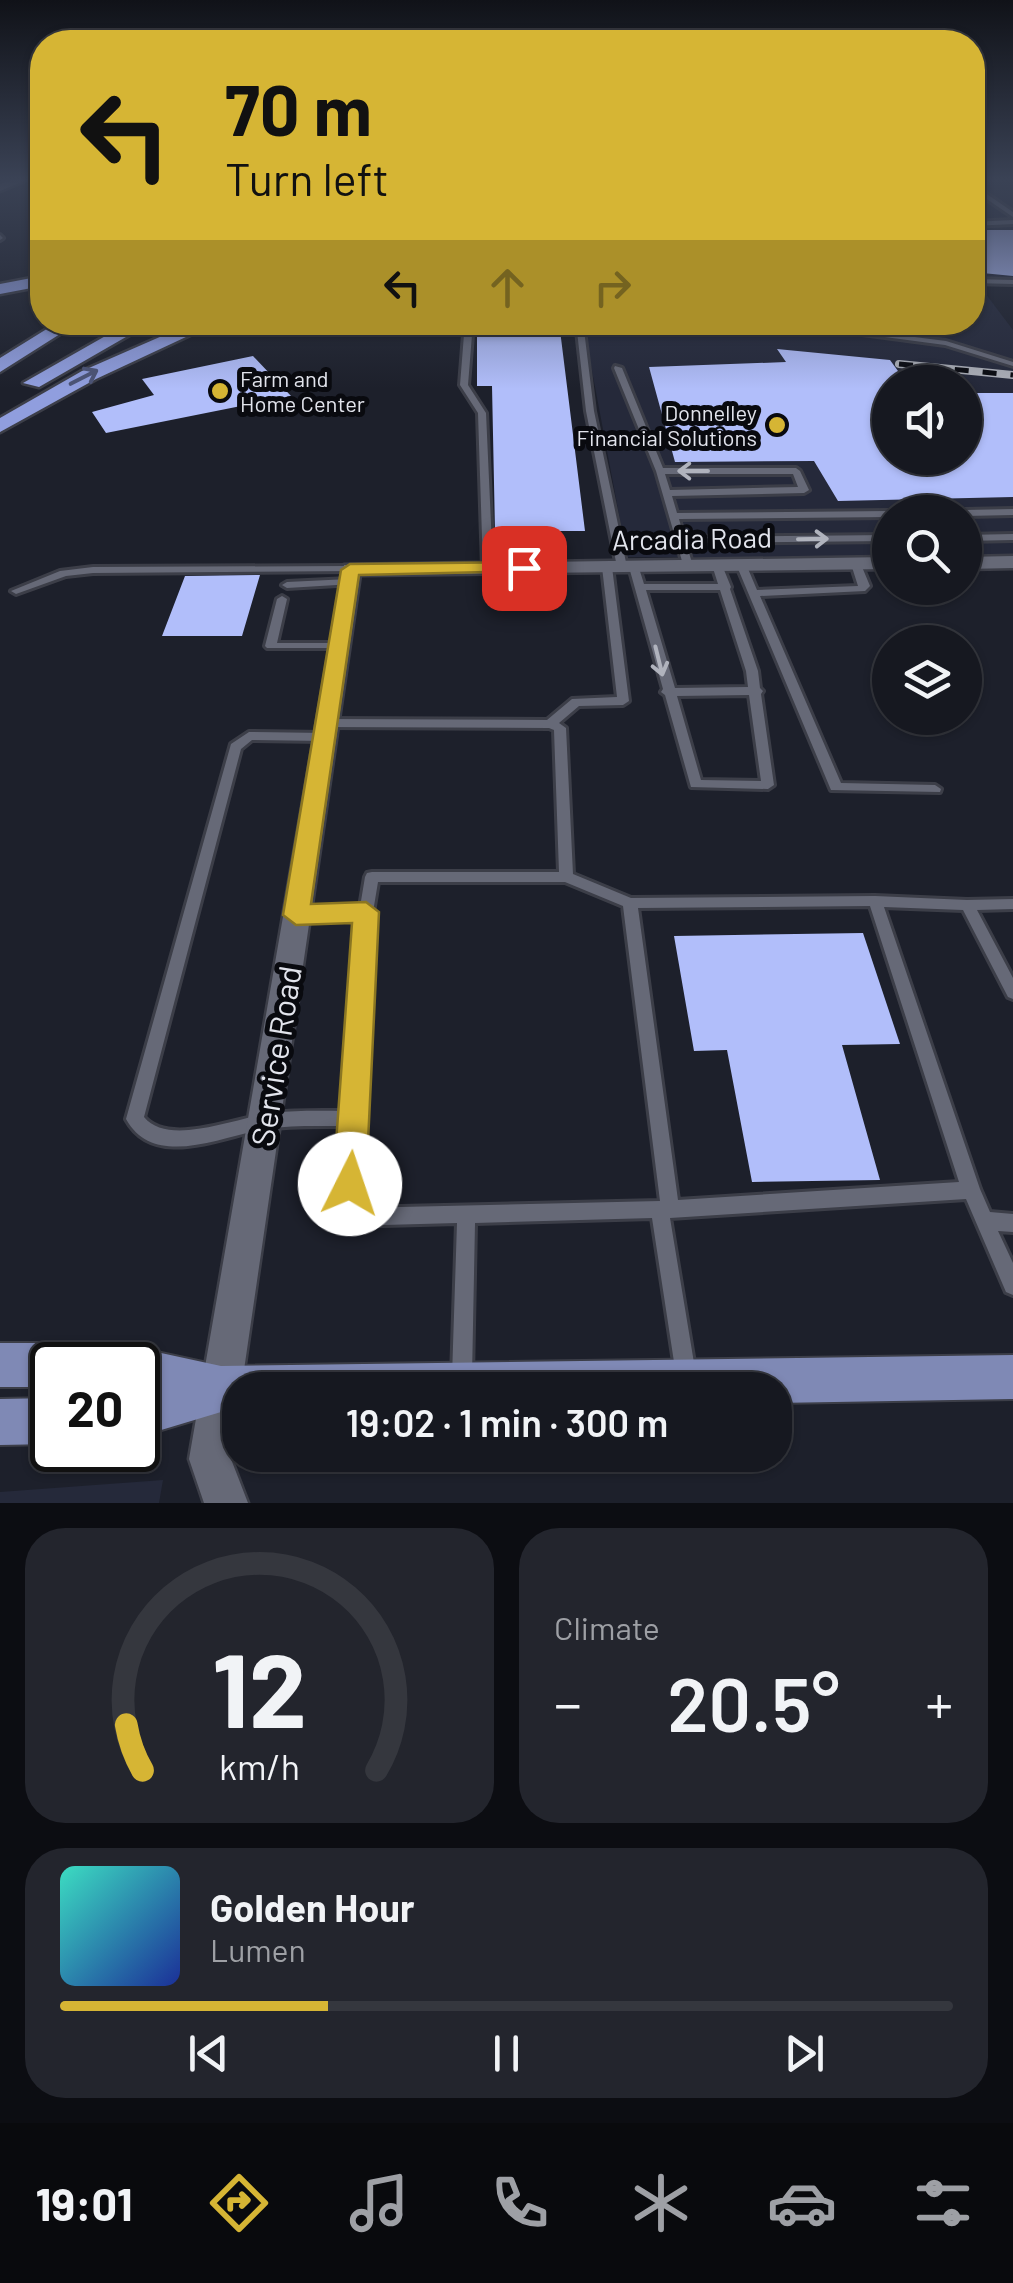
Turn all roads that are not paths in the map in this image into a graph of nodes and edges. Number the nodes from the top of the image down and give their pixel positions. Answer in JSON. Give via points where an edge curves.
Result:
{"nodes":[{"id":1,"x":985,"y":281,"type":"edge"},
{"id":2,"x":1013,"y":282,"type":"edge"},
{"id":3,"x":30,"y":289,"type":"edge"},
{"id":4,"x":4,"y":300,"type":"edge"},
{"id":5,"x":50,"y":335,"type":"edge"},
{"id":6,"x":121,"y":335,"type":"edge"},
{"id":7,"x":180,"y":335,"type":"edge"},
{"id":8,"x":467,"y":335,"type":"edge"},
{"id":9,"x":581,"y":335,"type":"edge"},
{"id":10,"x":886,"y":335,"type":"edge"},
{"id":11,"x":1013,"y":364,"type":"edge"},
{"id":12,"x":0,"y":366,"type":"edge"},
{"id":13,"x":618,"y":368,"type":"dead end"},
{"id":14,"x":0,"y":403,"type":"edge"},
{"id":15,"x":0,"y":426,"type":"edge"},
{"id":16,"x":660,"y":471,"type":"junction"},
{"id":17,"x":667,"y":494,"type":"junction"},
{"id":18,"x":1013,"y":512,"type":"edge"},
{"id":19,"x":982,"y":513,"type":"edge"},
{"id":20,"x":872,"y":514,"type":"edge"},
{"id":21,"x":674,"y":516,"type":"junction"},
{"id":22,"x":1013,"y":537,"type":"edge"},
{"id":23,"x":872,"y":538,"type":"edge"},
{"id":24,"x":982,"y":538,"type":"edge"},
{"id":25,"x":681,"y":540,"type":"junction"},
{"id":26,"x":1013,"y":562,"type":"edge"},
{"id":27,"x":982,"y":563,"type":"edge"},
{"id":28,"x":742,"y":564,"type":"junction"},
{"id":29,"x":856,"y":564,"type":"junction"},
{"id":30,"x":872,"y":564,"type":"edge"},
{"id":31,"x":717,"y":565,"type":"junction"},
{"id":32,"x":688,"y":566,"type":"junction"},
{"id":33,"x":488,"y":568,"type":"junction"},
{"id":34,"x":626,"y":572,"type":"junction"},
{"id":35,"x":287,"y":584,"type":"dead end"},
{"id":36,"x":348,"y":585,"type":"junction"},
{"id":37,"x":726,"y":587,"type":"junction"},
{"id":38,"x":16,"y":591,"type":"dead end"},
{"id":39,"x":754,"y":593,"type":"junction"},
{"id":40,"x":282,"y":598,"type":"dead end"},
{"id":41,"x":338,"y":646,"type":"junction"},
{"id":42,"x":756,"y":691,"type":"junction"},
{"id":43,"x":667,"y":692,"type":"junction"},
{"id":44,"x":550,"y":724,"type":"junction"},
{"id":45,"x":325,"y":730,"type":"junction"},
{"id":46,"x":936,"y":789,"type":"dead end"},
{"id":47,"x":566,"y":878,"type":"junction"},
{"id":48,"x":875,"y":901,"type":"junction"},
{"id":49,"x":630,"y":903,"type":"junction"},
{"id":50,"x":967,"y":904,"type":"junction"},
{"id":51,"x":1013,"y":904,"type":"edge"},
{"id":52,"x":366,"y":912,"type":"junction"},
{"id":53,"x":296,"y":915,"type":"junction"},
{"id":54,"x":1013,"y":992,"type":"edge"},
{"id":55,"x":354,"y":1118,"type":"junction"},
{"id":56,"x":266,"y":1121,"type":"junction"},
{"id":57,"x":971,"y":1190,"type":"junction"},
{"id":58,"x":665,"y":1210,"type":"junction"},
{"id":59,"x":466,"y":1214,"type":"junction"},
{"id":60,"x":987,"y":1221,"type":"junction"},
{"id":61,"x":1013,"y":1224,"type":"edge"},
{"id":62,"x":1013,"y":1285,"type":"edge"},
{"id":63,"x":0,"y":1365,"type":"edge"},
{"id":64,"x":30,"y":1365,"type":"edge"},
{"id":65,"x":462,"y":1372,"type":"edge"},
{"id":66,"x":686,"y":1372,"type":"edge"},
{"id":67,"x":160,"y":1375,"type":"edge"},
{"id":68,"x":1013,"y":1376,"type":"edge"},
{"id":69,"x":792,"y":1379,"type":"edge"},
{"id":70,"x":221,"y":1389,"type":"junction"},
{"id":71,"x":160,"y":1407,"type":"edge"},
{"id":72,"x":30,"y":1421,"type":"edge"},
{"id":73,"x":0,"y":1422,"type":"edge"},
{"id":74,"x":226,"y":1503,"type":"edge"}],
"edges":[{"from":1,"to":2,"type":"lane"},
{"from":3,"to":4,"type":"highway"},
{"from":5,"to":12,"type":"highway"},
{"from":6,"to":14,"type":"highway"},
{"from":15,"to":7,"type":"highway","one_way":true,"via":[[88,375]]},
{"from":8,"to":33,"type":"lane","via":[[464,385],[482,414]]},
{"from":9,"to":34,"type":"lane","via":[[590,411]]},
{"from":10,"to":11,"type":"lane","via":[[946,342]]},
{"from":13,"to":16,"type":"lane"},
{"from":16,"to":17,"type":"lane"},
{"from":17,"to":16,"type":"lane","one_way":true,"via":[[804,490],[796,471]]},
{"from":17,"to":21,"type":"lane"},
{"from":18,"to":19,"type":"lane"},
{"from":20,"to":21,"type":"lane"},
{"from":21,"to":25,"type":"lane"},
{"from":22,"to":24,"type":"lane"},
{"from":25,"to":23,"type":"lane","one_way":true},
{"from":25,"to":32,"type":"lane"},
{"from":26,"to":27,"type":"street"},
{"from":28,"to":29,"type":"street","name":"Arcadia Road"},
{"from":28,"to":31,"type":"street","name":"Arcadia Road"},
{"from":28,"to":39,"type":"lane"},
{"from":29,"to":30,"type":"street","name":"Arcadia Road"},
{"from":29,"to":39,"type":"lane","via":[[865,586],[860,589]]},
{"from":31,"to":32,"type":"street","name":"Arcadia Road"},
{"from":31,"to":37,"type":"lane"},
{"from":32,"to":34,"type":"street","name":"Arcadia Road"},
{"from":33,"to":34,"type":"street","name":"Arcadia Road"},
{"from":33,"to":36,"type":"street","name":"Arcadia Road"},
{"from":34,"to":37,"type":"lane"},
{"from":34,"to":43,"type":"lane","one_way":true},
{"from":34,"to":44,"type":"lane","via":[[623,701],[576,702]]},
{"from":35,"to":36,"type":"lane"},
{"from":36,"to":38,"type":"lane","via":[[93,570]]},
{"from":36,"to":41,"type":"street","name":"Service Road"},
{"from":37,"to":42,"type":"lane"},
{"from":39,"to":46,"type":"lane","via":[[836,786]]},
{"from":40,"to":41,"type":"lane","via":[[271,646]]},
{"from":41,"to":45,"type":"street","name":"Service Road"},
{"from":42,"to":43,"type":"lane"},
{"from":42,"to":43,"type":"lane","via":[[768,785],[696,784]]},
{"from":44,"to":45,"type":"lane"},
{"from":44,"to":47,"type":"lane","via":[[560,728]]},
{"from":45,"to":53,"type":"street","name":"Service Road"},
{"from":45,"to":56,"type":"lane","via":[[249,736],[234,746],[136,1119],[152,1137],[180,1139]]},
{"from":47,"to":49,"type":"lane"},
{"from":47,"to":52,"type":"lane","via":[[372,878]]},
{"from":48,"to":49,"type":"lane"},
{"from":48,"to":50,"type":"lane"},
{"from":48,"to":57,"type":"lane"},
{"from":49,"to":58,"type":"lane"},
{"from":50,"to":51,"type":"lane"},
{"from":50,"to":54,"type":"lane"},
{"from":52,"to":53,"type":"lane"},
{"from":52,"to":55,"type":"lane"},
{"from":53,"to":56,"type":"street","name":"Service Road"},
{"from":55,"to":56,"type":"lane"},
{"from":55,"to":59,"type":"lane","via":[[348,1217]]},
{"from":56,"to":70,"type":"street","name":"Service Road"},
{"from":57,"to":58,"type":"lane"},
{"from":57,"to":60,"type":"lane"},
{"from":58,"to":59,"type":"lane"},
{"from":58,"to":66,"type":"lane"},
{"from":59,"to":65,"type":"lane"},
{"from":60,"to":61,"type":"lane"},
{"from":60,"to":62,"type":"lane"},
{"from":63,"to":64,"type":"main road"},
{"from":67,"to":70,"type":"main road"},
{"from":68,"to":69,"type":"main road"},
{"from":70,"to":71,"type":"main road"},
{"from":70,"to":74,"type":"street","name":"Service Road","via":[[210,1459]]},
{"from":72,"to":73,"type":"main road"}]}
